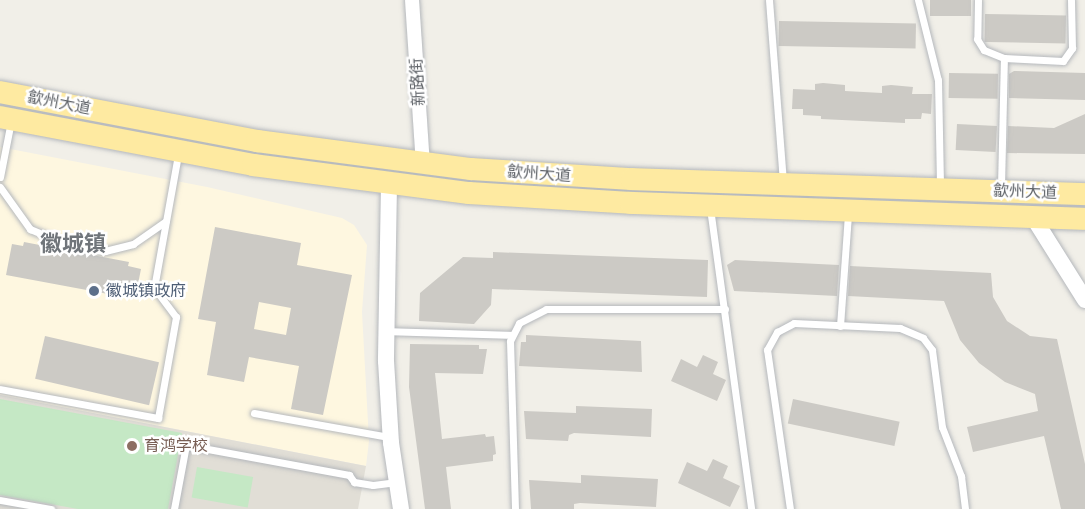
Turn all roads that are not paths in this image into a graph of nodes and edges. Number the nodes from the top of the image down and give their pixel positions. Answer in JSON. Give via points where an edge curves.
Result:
{"nodes":[{"id":1,"x":411,"y":0,"type":"edge"},
{"id":2,"x":769,"y":0,"type":"edge"},
{"id":3,"x":918,"y":0,"type":"edge"},
{"id":4,"x":978,"y":0,"type":"edge"},
{"id":5,"x":1071,"y":0,"type":"edge"},
{"id":6,"x":1004,"y":58,"type":"junction"},
{"id":7,"x":0,"y":92,"type":"edge"},
{"id":8,"x":6,"y":118,"type":"edge"},
{"id":9,"x":178,"y":152,"type":"junction"},
{"id":10,"x":423,"y":164,"type":"junction"},
{"id":11,"x":0,"y":177,"type":"edge"},
{"id":12,"x":784,"y":184,"type":"junction"},
{"id":13,"x":389,"y":185,"type":"junction"},
{"id":14,"x":0,"y":187,"type":"edge"},
{"id":15,"x":940,"y":189,"type":"junction"},
{"id":16,"x":1001,"y":191,"type":"junction"},
{"id":17,"x":1085,"y":194,"type":"edge"},
{"id":18,"x":710,"y":206,"type":"junction"},
{"id":19,"x":848,"y":211,"type":"junction"},
{"id":20,"x":1033,"y":217,"type":"junction"},
{"id":21,"x":1085,"y":219,"type":"edge"},
{"id":22,"x":166,"y":221,"type":"junction"},
{"id":23,"x":1085,"y":300,"type":"edge"},
{"id":24,"x":725,"y":309,"type":"junction"},
{"id":25,"x":840,"y":326,"type":"junction"},
{"id":26,"x":386,"y":331,"type":"junction"},
{"id":27,"x":512,"y":335,"type":"junction"},
{"id":28,"x":0,"y":389,"type":"edge"},
{"id":29,"x":254,"y":413,"type":"dead end"},
{"id":30,"x":391,"y":438,"type":"junction"},
{"id":31,"x":397,"y":482,"type":"junction"},
{"id":32,"x":0,"y":500,"type":"edge"},
{"id":33,"x":51,"y":509,"type":"edge"},
{"id":34,"x":174,"y":509,"type":"edge"},
{"id":35,"x":402,"y":509,"type":"edge"},
{"id":36,"x":515,"y":509,"type":"edge"},
{"id":37,"x":751,"y":509,"type":"edge"},
{"id":38,"x":790,"y":509,"type":"edge"},
{"id":39,"x":965,"y":509,"type":"edge"}],
"edges":[{"from":1,"to":10,"type":"street","name":"新路街"},
{"from":2,"to":12,"type":"lane"},
{"from":3,"to":15,"type":"lane","via":[[938,80]]},
{"from":4,"to":6,"type":"lane","via":[[978,43]]},
{"from":5,"to":6,"type":"lane","via":[[1072,48],[1067,59]]},
{"from":6,"to":16,"type":"lane"},
{"from":7,"to":10,"type":"highway","name":"歙州大道","via":[[257,141]]},
{"from":8,"to":9,"type":"highway","name":"歙州大道"},
{"from":8,"to":11,"type":"lane"},
{"from":9,"to":13,"type":"highway","name":"歙州大道"},
{"from":9,"to":22,"type":"lane"},
{"from":10,"to":12,"type":"highway","name":"歙州大道","via":[[552,175]]},
{"from":12,"to":15,"type":"highway","name":"歙州大道"},
{"from":13,"to":18,"type":"highway","name":"歙州大道","via":[[550,199]]},
{"from":13,"to":26,"type":"street"},
{"from":14,"to":22,"type":"lane","via":[[30,229],[75,248],[105,251],[133,244]]},
{"from":15,"to":16,"type":"highway","name":"歙州大道"},
{"from":16,"to":17,"type":"highway","name":"歙州大道"},
{"from":18,"to":19,"type":"highway","name":"歙州大道"},
{"from":18,"to":24,"type":"lane"},
{"from":19,"to":20,"type":"highway","name":"歙州大道"},
{"from":19,"to":25,"type":"lane"},
{"from":20,"to":21,"type":"highway","name":"歙州大道"},
{"from":20,"to":23,"type":"street"},
{"from":22,"to":28,"type":"lane","via":[[154,288],[176,317],[159,418]]},
{"from":24,"to":27,"type":"lane","via":[[546,309],[525,317]]},
{"from":24,"to":37,"type":"lane"},
{"from":25,"to":38,"type":"lane","via":[[788,325],[773,338],[767,350]]},
{"from":25,"to":39,"type":"lane","via":[[909,330],[928,343],[942,427],[961,476]]},
{"from":26,"to":27,"type":"lane"},
{"from":26,"to":30,"type":"street"},
{"from":27,"to":36,"type":"lane"},
{"from":29,"to":30,"type":"lane"},
{"from":30,"to":31,"type":"street"},
{"from":31,"to":34,"type":"lane","via":[[354,482],[349,475],[186,446]]},
{"from":31,"to":35,"type":"street"},
{"from":32,"to":33,"type":"lane"}]}
